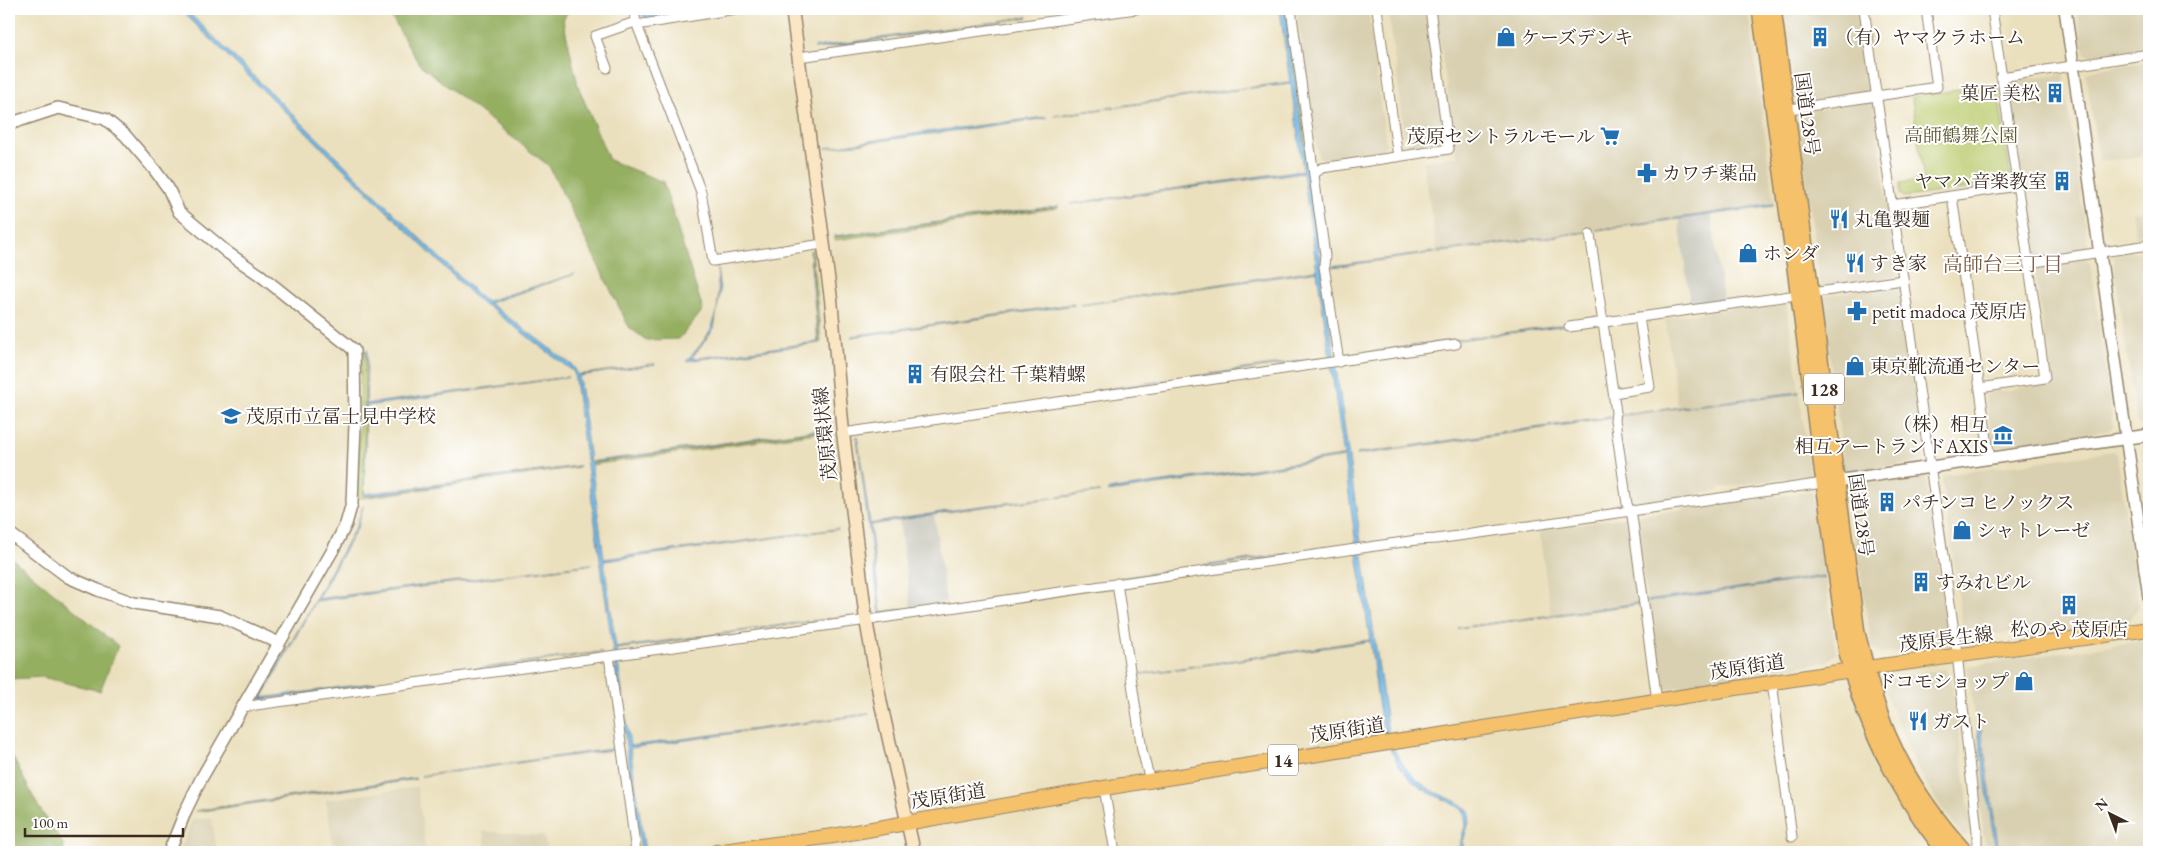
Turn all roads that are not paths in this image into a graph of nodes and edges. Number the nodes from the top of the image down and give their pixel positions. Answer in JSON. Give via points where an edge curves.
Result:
{"nodes":[{"id":1,"x":633,"y":9,"type":"edge"},
{"id":2,"x":736,"y":9,"type":"edge"},
{"id":3,"x":792,"y":9,"type":"edge"},
{"id":4,"x":1136,"y":9,"type":"edge"},
{"id":5,"x":1291,"y":9,"type":"edge"},
{"id":6,"x":1377,"y":9,"type":"edge"},
{"id":7,"x":1430,"y":9,"type":"edge"},
{"id":8,"x":1760,"y":9,"type":"edge"},
{"id":9,"x":1773,"y":9,"type":"edge"},
{"id":10,"x":1864,"y":9,"type":"edge"},
{"id":11,"x":1926,"y":9,"type":"edge"},
{"id":12,"x":1992,"y":9,"type":"edge"},
{"id":13,"x":2065,"y":9,"type":"edge"},
{"id":14,"x":636,"y":23,"type":"junction"},
{"id":15,"x":2149,"y":54,"type":"edge"},
{"id":16,"x":799,"y":57,"type":"junction"},
{"id":17,"x":2073,"y":65,"type":"junction"},
{"id":18,"x":607,"y":68,"type":"dead end"},
{"id":19,"x":2002,"y":76,"type":"junction"},
{"id":20,"x":1877,"y":96,"type":"junction"},
{"id":21,"x":1780,"y":111,"type":"junction"},
{"id":22,"x":9,"y":124,"type":"edge"},
{"id":23,"x":1398,"y":157,"type":"junction"},
{"id":24,"x":1315,"y":173,"type":"junction"},
{"id":25,"x":2017,"y":186,"type":"junction"},
{"id":26,"x":1952,"y":196,"type":"junction"},
{"id":27,"x":1892,"y":205,"type":"junction"},
{"id":28,"x":1590,"y":234,"type":"dead end"},
{"id":29,"x":823,"y":244,"type":"junction"},
{"id":30,"x":2149,"y":245,"type":"edge"},
{"id":31,"x":2100,"y":252,"type":"junction"},
{"id":32,"x":2028,"y":263,"type":"junction"},
{"id":33,"x":1903,"y":280,"type":"junction"},
{"id":34,"x":1804,"y":294,"type":"junction"},
{"id":35,"x":1639,"y":317,"type":"junction"},
{"id":36,"x":1604,"y":322,"type":"junction"},
{"id":37,"x":1569,"y":327,"type":"dead end"},
{"id":38,"x":1456,"y":344,"type":"dead end"},
{"id":39,"x":1339,"y":362,"type":"junction"},
{"id":40,"x":1980,"y":388,"type":"junction"},
{"id":41,"x":1614,"y":393,"type":"junction"},
{"id":42,"x":843,"y":433,"type":"junction"},
{"id":43,"x":2149,"y":435,"type":"edge"},
{"id":44,"x":2127,"y":439,"type":"junction"},
{"id":45,"x":1990,"y":459,"type":"junction"},
{"id":46,"x":1930,"y":467,"type":"junction"},
{"id":47,"x":1830,"y":482,"type":"junction"},
{"id":48,"x":1629,"y":510,"type":"junction"},
{"id":49,"x":2145,"y":531,"type":"edge"},
{"id":50,"x":9,"y":533,"type":"edge"},
{"id":51,"x":1117,"y":583,"type":"junction"},
{"id":52,"x":2149,"y":597,"type":"edge"},
{"id":53,"x":866,"y":620,"type":"junction"},
{"id":54,"x":2149,"y":629,"type":"edge"},
{"id":55,"x":279,"y":642,"type":"junction"},
{"id":56,"x":609,"y":656,"type":"junction"},
{"id":57,"x":1957,"y":657,"type":"junction"},
{"id":58,"x":1867,"y":668,"type":"junction"},
{"id":59,"x":1851,"y":670,"type":"junction"},
{"id":60,"x":1772,"y":682,"type":"junction"},
{"id":61,"x":1657,"y":701,"type":"junction"},
{"id":62,"x":242,"y":707,"type":"junction"},
{"id":63,"x":1150,"y":781,"type":"junction"},
{"id":64,"x":1104,"y":788,"type":"junction"},
{"id":65,"x":907,"y":822,"type":"junction"},
{"id":66,"x":1792,"y":837,"type":"dead end"},
{"id":67,"x":169,"y":852,"type":"edge"},
{"id":68,"x":636,"y":852,"type":"edge"},
{"id":69,"x":716,"y":852,"type":"edge"},
{"id":70,"x":914,"y":852,"type":"edge"},
{"id":71,"x":1115,"y":852,"type":"edge"},
{"id":72,"x":1945,"y":852,"type":"edge"},
{"id":73,"x":1965,"y":852,"type":"edge"},
{"id":74,"x":1974,"y":852,"type":"edge"}],
"edges":[{"from":1,"to":14,"type":"street"},
{"from":2,"to":14,"type":"street"},
{"from":3,"to":16,"type":"main road","name":"茂原環状線"},
{"from":4,"to":16,"type":"street"},
{"from":5,"to":24,"type":"street"},
{"from":6,"to":23,"type":"street"},
{"from":7,"to":23,"type":"street","via":[[1450,149]]},
{"from":8,"to":21,"type":"highway","name":"国道128号","number":"128"},
{"from":9,"to":21,"type":"highway","name":"国道128号","number":"128"},
{"from":10,"to":20,"type":"street"},
{"from":11,"to":20,"type":"street","via":[[1937,87]]},
{"from":12,"to":19,"type":"street"},
{"from":13,"to":17,"type":"street"},
{"from":14,"to":18,"type":"street","via":[[595,36]]},
{"from":14,"to":29,"type":"street","via":[[701,192],[713,261]]},
{"from":15,"to":17,"type":"street"},
{"from":16,"to":29,"type":"main road","name":"茂原環状線"},
{"from":17,"to":19,"type":"street"},
{"from":17,"to":31,"type":"street"},
{"from":19,"to":25,"type":"street"},
{"from":20,"to":21,"type":"street"},
{"from":20,"to":27,"type":"street"},
{"from":21,"to":34,"type":"highway","name":"国道128号","number":"128"},
{"from":22,"to":55,"type":"street","via":[[58,108],[105,119],[125,135],[154,169],[168,188],[179,212],[354,350],[352,503],[334,548]]},
{"from":23,"to":24,"type":"street","via":[[1322,168]]},
{"from":24,"to":39,"type":"street","via":[[1324,266]]},
{"from":25,"to":26,"type":"street"},
{"from":25,"to":32,"type":"street"},
{"from":26,"to":27,"type":"street"},
{"from":26,"to":40,"type":"street"},
{"from":27,"to":33,"type":"street"},
{"from":28,"to":36,"type":"street"},
{"from":29,"to":42,"type":"main road","name":"茂原環状線"},
{"from":30,"to":31,"type":"street"},
{"from":31,"to":32,"type":"street"},
{"from":31,"to":44,"type":"street"},
{"from":32,"to":40,"type":"street","via":[[2045,378]]},
{"from":33,"to":34,"type":"street"},
{"from":33,"to":46,"type":"street"},
{"from":34,"to":35,"type":"street"},
{"from":34,"to":47,"type":"highway","name":"国道128号","number":"128"},
{"from":35,"to":36,"type":"street"},
{"from":35,"to":41,"type":"street","via":[[1650,387]]},
{"from":36,"to":37,"type":"street"},
{"from":36,"to":41,"type":"street"},
{"from":38,"to":39,"type":"street"},
{"from":39,"to":42,"type":"street"},
{"from":40,"to":45,"type":"street"},
{"from":41,"to":48,"type":"street"},
{"from":42,"to":53,"type":"main road","name":"茂原環状線"},
{"from":43,"to":44,"type":"street"},
{"from":44,"to":45,"type":"street"},
{"from":44,"to":49,"type":"street"},
{"from":45,"to":46,"type":"street"},
{"from":46,"to":47,"type":"street"},
{"from":46,"to":57,"type":"street"},
{"from":47,"to":48,"type":"street"},
{"from":47,"to":58,"type":"highway","name":"国道128号","number":"128","via":[[1857,633]]},
{"from":47,"to":59,"type":"highway","name":"国道128号","number":"128","via":[[1844,635]]},
{"from":48,"to":51,"type":"street"},
{"from":48,"to":61,"type":"street"},
{"from":49,"to":52,"type":"street"},
{"from":50,"to":55,"type":"street","via":[[68,577],[98,590],[134,603],[220,616]]},
{"from":51,"to":53,"type":"street"},
{"from":51,"to":63,"type":"street","via":[[1142,750]]},
{"from":53,"to":56,"type":"street"},
{"from":53,"to":65,"type":"main road","name":"茂原環状線"},
{"from":54,"to":57,"type":"main road","name":"茂原長生線"},
{"from":55,"to":62,"type":"street"},
{"from":56,"to":62,"type":"street"},
{"from":56,"to":68,"type":"street"},
{"from":57,"to":58,"type":"main road","name":"茂原長生線"},
{"from":57,"to":74,"type":"street","via":[[1977,831]]},
{"from":58,"to":59,"type":"main road","name":"茂原街道","number":"14"},
{"from":58,"to":73,"type":"highway","name":"国道128号","number":"128","via":[[1879,711],[1899,757],[1930,808]]},
{"from":59,"to":60,"type":"main road","name":"茂原街道","number":"14"},
{"from":59,"to":72,"type":"highway","name":"国道128号","number":"128","via":[[1885,758],[1912,806]]},
{"from":60,"to":61,"type":"main road","name":"茂原街道","number":"14"},
{"from":60,"to":66,"type":"street"},
{"from":61,"to":63,"type":"main road","name":"茂原街道","number":"14"},
{"from":62,"to":67,"type":"street","via":[[201,779]]},
{"from":63,"to":64,"type":"main road","name":"茂原街道","number":"14"},
{"from":64,"to":65,"type":"main road","name":"茂原街道","number":"14"},
{"from":64,"to":71,"type":"street"},
{"from":65,"to":69,"type":"main road","name":"茂原街道","number":"14"},
{"from":65,"to":70,"type":"main road","name":"茂原環状線"}]}
